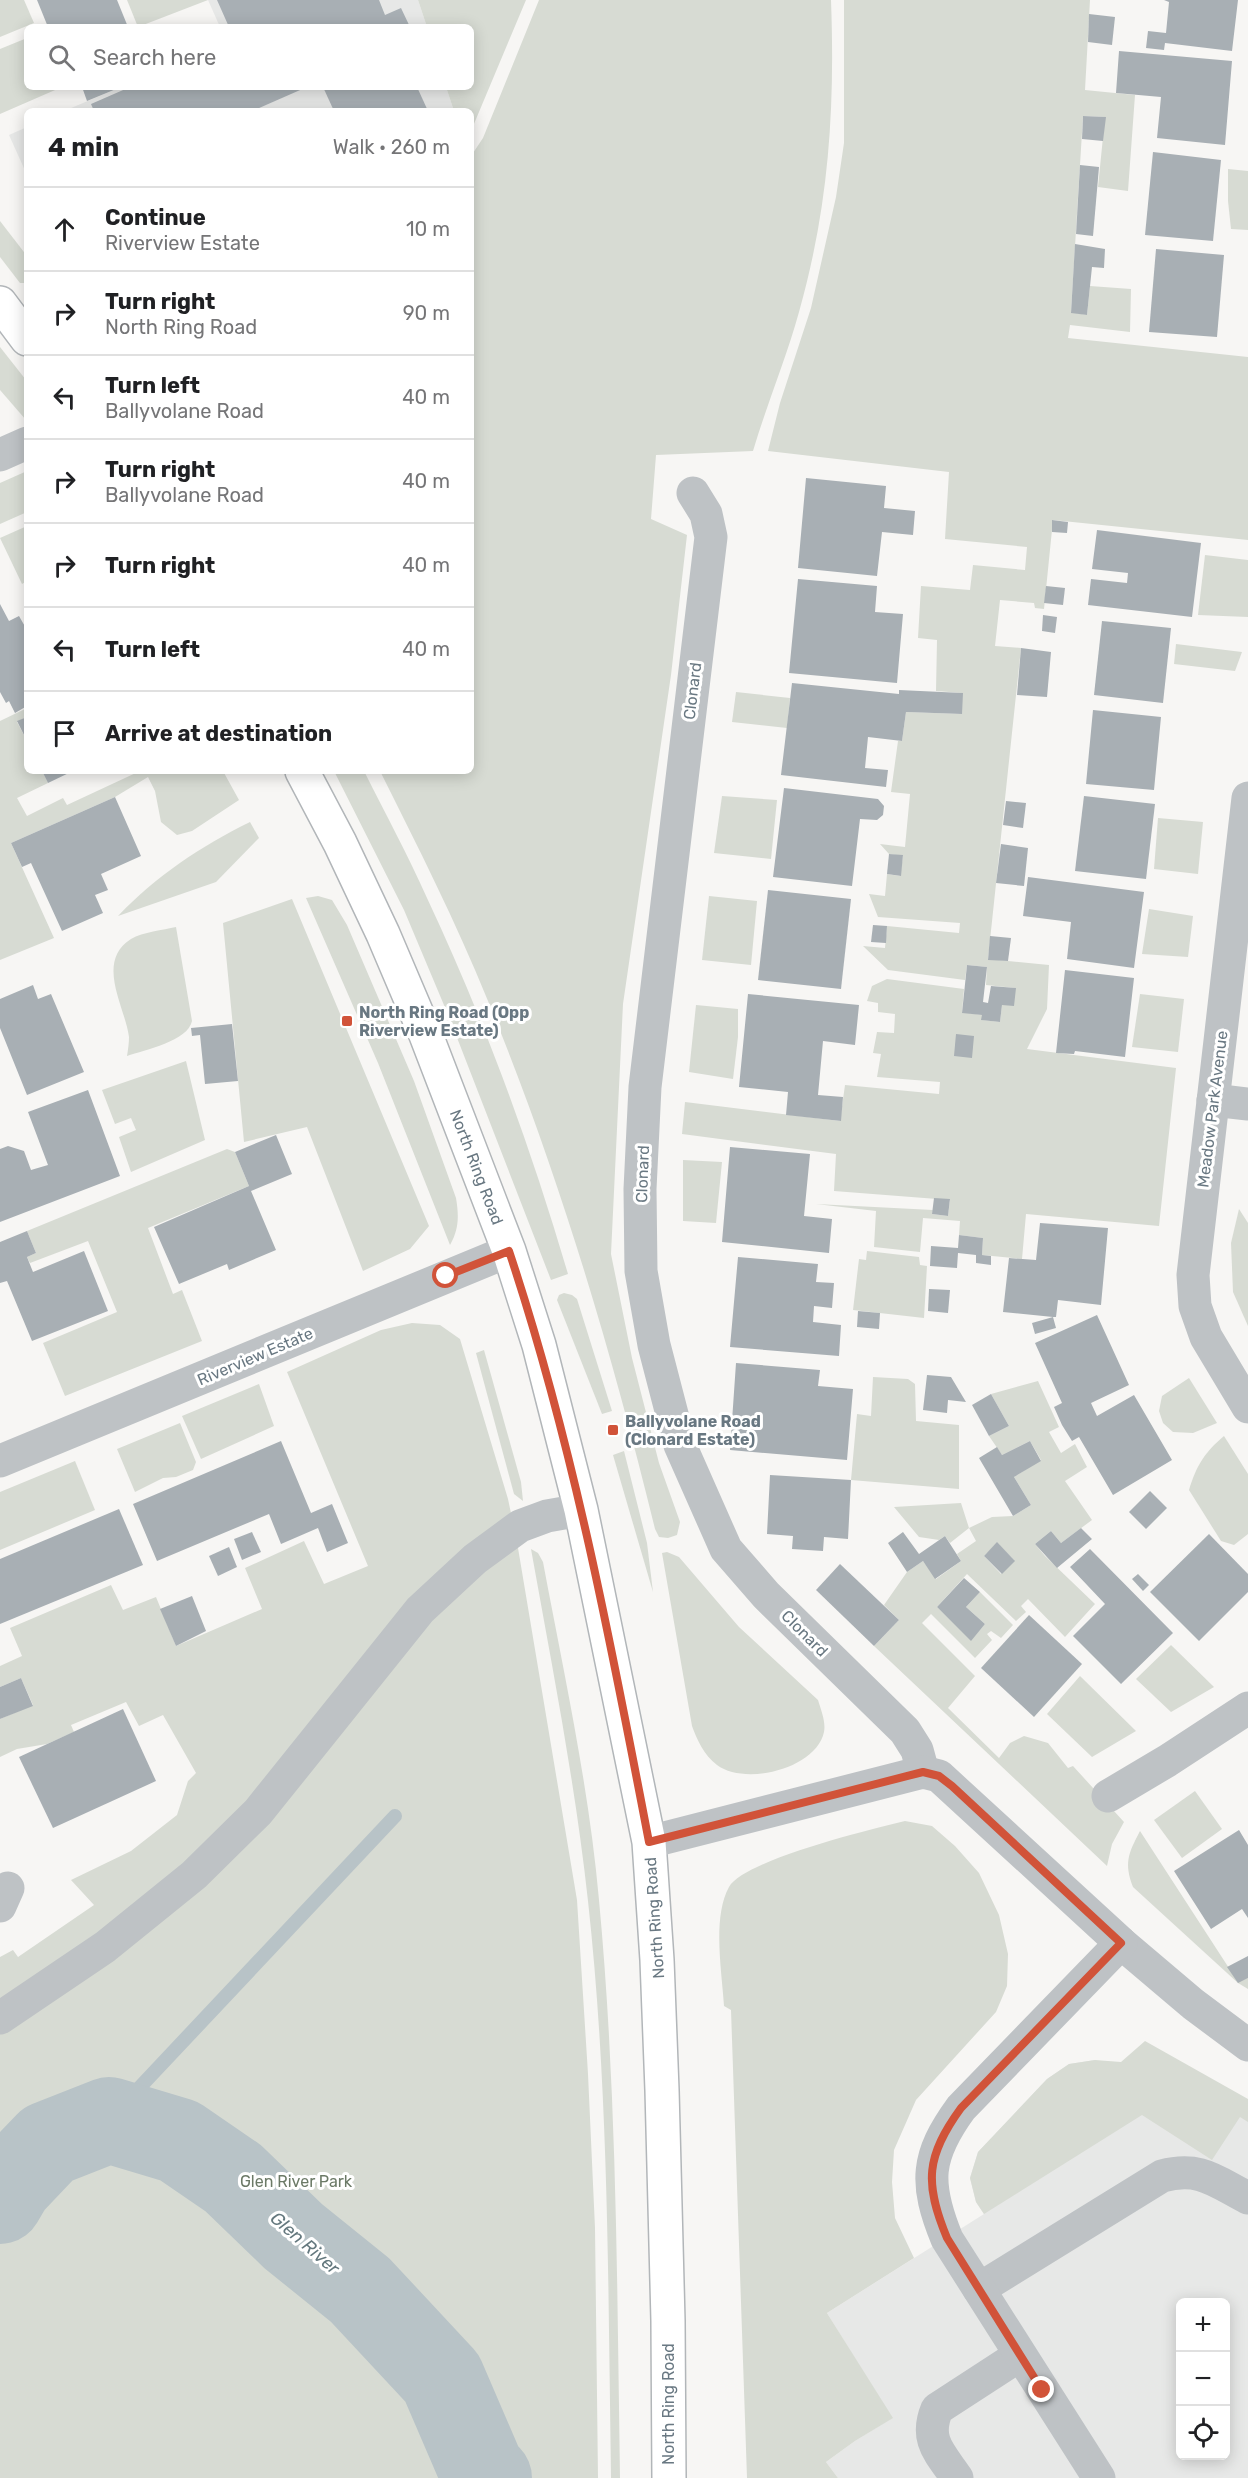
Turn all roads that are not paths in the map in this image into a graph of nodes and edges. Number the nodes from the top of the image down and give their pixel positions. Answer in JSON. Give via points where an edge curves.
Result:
{"nodes":[{"id":1,"x":0,"y":303,"type":"edge"},
{"id":2,"x":24,"y":335,"type":"edge"},
{"id":3,"x":24,"y":444,"type":"edge"},
{"id":4,"x":0,"y":455,"type":"edge"},
{"id":5,"x":693,"y":493,"type":"dead end"},
{"id":6,"x":304,"y":774,"type":"edge"},
{"id":7,"x":1248,"y":798,"type":"edge"},
{"id":8,"x":1213,"y":1100,"type":"junction"},
{"id":9,"x":1248,"y":1104,"type":"edge"},
{"id":10,"x":509,"y":1251,"type":"junction"},
{"id":11,"x":1248,"y":1407,"type":"edge"},
{"id":12,"x":0,"y":1461,"type":"edge"},
{"id":13,"x":581,"y":1510,"type":"junction"},
{"id":14,"x":1248,"y":1708,"type":"edge"},
{"id":15,"x":923,"y":1772,"type":"junction"},
{"id":16,"x":1108,"y":1796,"type":"dead end"},
{"id":17,"x":649,"y":1842,"type":"junction"},
{"id":18,"x":1121,"y":1943,"type":"junction"},
{"id":19,"x":0,"y":2018,"type":"edge"},
{"id":20,"x":1248,"y":2044,"type":"edge"},
{"id":21,"x":1248,"y":2198,"type":"edge"},
{"id":22,"x":979,"y":2289,"type":"junction"},
{"id":23,"x":1020,"y":2355,"type":"junction"},
{"id":24,"x":669,"y":2478,"type":"edge"},
{"id":25,"x":957,"y":2478,"type":"edge"},
{"id":26,"x":1099,"y":2478,"type":"edge"}],
"edges":[{"from":1,"to":2,"type":"main road"},
{"from":3,"to":4,"type":"street"},
{"from":5,"to":15,"type":"street","name":"Clonard","via":[[706,514],[711,537],[645,1087],[641,1271],[652,1335],[680,1445],[726,1549],[766,1595],[905,1731],[917,1750]]},
{"from":6,"to":10,"type":"main road","name":"North Ring Road","via":[[392,954]]},
{"from":7,"to":8,"type":"street","name":"Meadow Park Avenue"},
{"from":8,"to":9,"type":"street"},
{"from":8,"to":11,"type":"street","name":"Meadow Park Avenue","via":[[1192,1275],[1195,1306],[1206,1337]]},
{"from":10,"to":12,"type":"street","name":"Riverview Estate"},
{"from":10,"to":13,"type":"main road","name":"North Ring Road","via":[[539,1345]]},
{"from":13,"to":17,"type":"main road","name":"North Ring Road"},
{"from":13,"to":19,"type":"street","via":[[546,1516],[520,1526],[475,1559],[420,1610],[258,1812],[202,1867],[105,1947]]},
{"from":14,"to":16,"type":"street"},
{"from":15,"to":17,"type":"street"},
{"from":15,"to":18,"type":"street","via":[[939,1776],[952,1786]]},
{"from":17,"to":24,"type":"main road","name":"North Ring Road","via":[[662,2090]]},
{"from":18,"to":20,"type":"street"},
{"from":18,"to":22,"type":"street","via":[[961,2108],[943,2133],[934,2156],[931,2186],[938,2217]]},
{"from":21,"to":22,"type":"street","via":[[1203,2174],[1176,2172],[1162,2176]]},
{"from":22,"to":23,"type":"street"},
{"from":23,"to":25,"type":"street","via":[[937,2409],[931,2436]]},
{"from":23,"to":26,"type":"street"}]}
